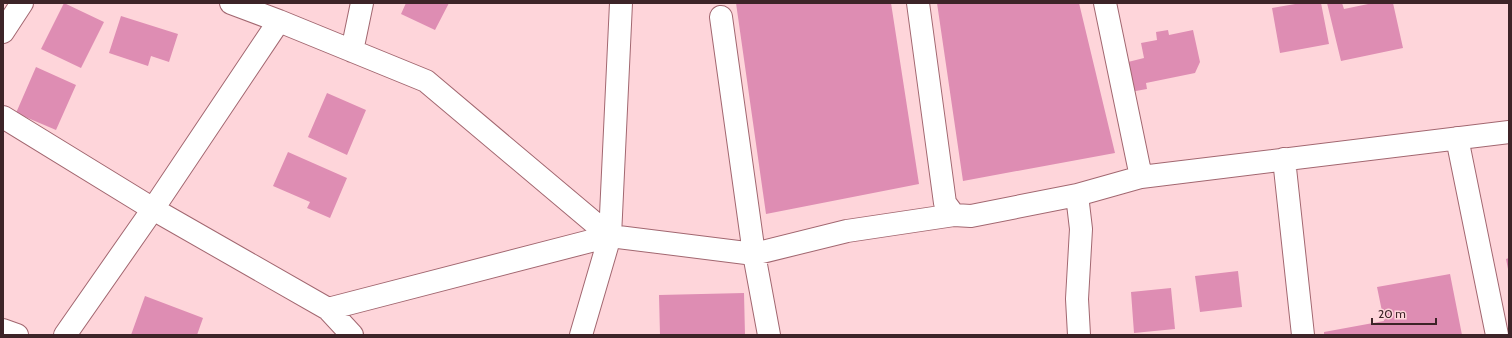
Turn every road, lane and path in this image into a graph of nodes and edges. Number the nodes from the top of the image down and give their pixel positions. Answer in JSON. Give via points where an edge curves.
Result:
{"nodes":[{"id":1,"x":22,"y":3,"type":"edge"},
{"id":2,"x":231,"y":3,"type":"edge"},
{"id":3,"x":362,"y":3,"type":"edge"},
{"id":4,"x":621,"y":3,"type":"edge"},
{"id":5,"x":918,"y":3,"type":"edge"},
{"id":6,"x":1105,"y":3,"type":"edge"},
{"id":7,"x":720,"y":17,"type":"dead end"},
{"id":8,"x":279,"y":21,"type":"junction"},
{"id":9,"x":3,"y":32,"type":"edge"},
{"id":10,"x":352,"y":51,"type":"junction"},
{"id":11,"x":3,"y":118,"type":"edge"},
{"id":12,"x":1509,"y":132,"type":"edge"},
{"id":13,"x":1457,"y":138,"type":"junction"},
{"id":14,"x":1284,"y":159,"type":"junction"},
{"id":15,"x":1141,"y":177,"type":"junction"},
{"id":16,"x":1077,"y":195,"type":"junction"},
{"id":17,"x":153,"y":209,"type":"junction"},
{"id":18,"x":954,"y":215,"type":"junction"},
{"id":19,"x":610,"y":236,"type":"junction"},
{"id":20,"x":754,"y":254,"type":"junction"},
{"id":21,"x":328,"y":309,"type":"junction"},
{"id":22,"x":3,"y":330,"type":"edge"},
{"id":23,"x":17,"y":335,"type":"edge"},
{"id":24,"x":65,"y":335,"type":"edge"},
{"id":25,"x":352,"y":335,"type":"edge"},
{"id":26,"x":581,"y":335,"type":"edge"},
{"id":27,"x":769,"y":335,"type":"edge"},
{"id":28,"x":1079,"y":335,"type":"edge"},
{"id":29,"x":1303,"y":335,"type":"edge"},
{"id":30,"x":1497,"y":335,"type":"edge"}],
"edges":[{"from":1,"to":9,"type":"street"},
{"from":2,"to":8,"type":"street"},
{"from":3,"to":10,"type":"street"},
{"from":4,"to":19,"type":"street"},
{"from":5,"to":18,"type":"street","via":[[945,203]]},
{"from":6,"to":15,"type":"street"},
{"from":7,"to":20,"type":"street"},
{"from":8,"to":10,"type":"street"},
{"from":8,"to":17,"type":"street"},
{"from":10,"to":19,"type":"street","via":[[426,81]]},
{"from":11,"to":17,"type":"street"},
{"from":12,"to":13,"type":"street"},
{"from":13,"to":14,"type":"street"},
{"from":13,"to":30,"type":"street"},
{"from":14,"to":15,"type":"street"},
{"from":14,"to":29,"type":"street"},
{"from":15,"to":16,"type":"street"},
{"from":16,"to":18,"type":"street","via":[[971,216]]},
{"from":16,"to":28,"type":"street","via":[[1082,229],[1077,299]]},
{"from":17,"to":21,"type":"street"},
{"from":17,"to":24,"type":"street"},
{"from":18,"to":20,"type":"street","via":[[847,231]]},
{"from":19,"to":20,"type":"street"},
{"from":19,"to":21,"type":"street"},
{"from":19,"to":26,"type":"street"},
{"from":20,"to":27,"type":"street"},
{"from":21,"to":25,"type":"street"},
{"from":22,"to":23,"type":"street"}]}
